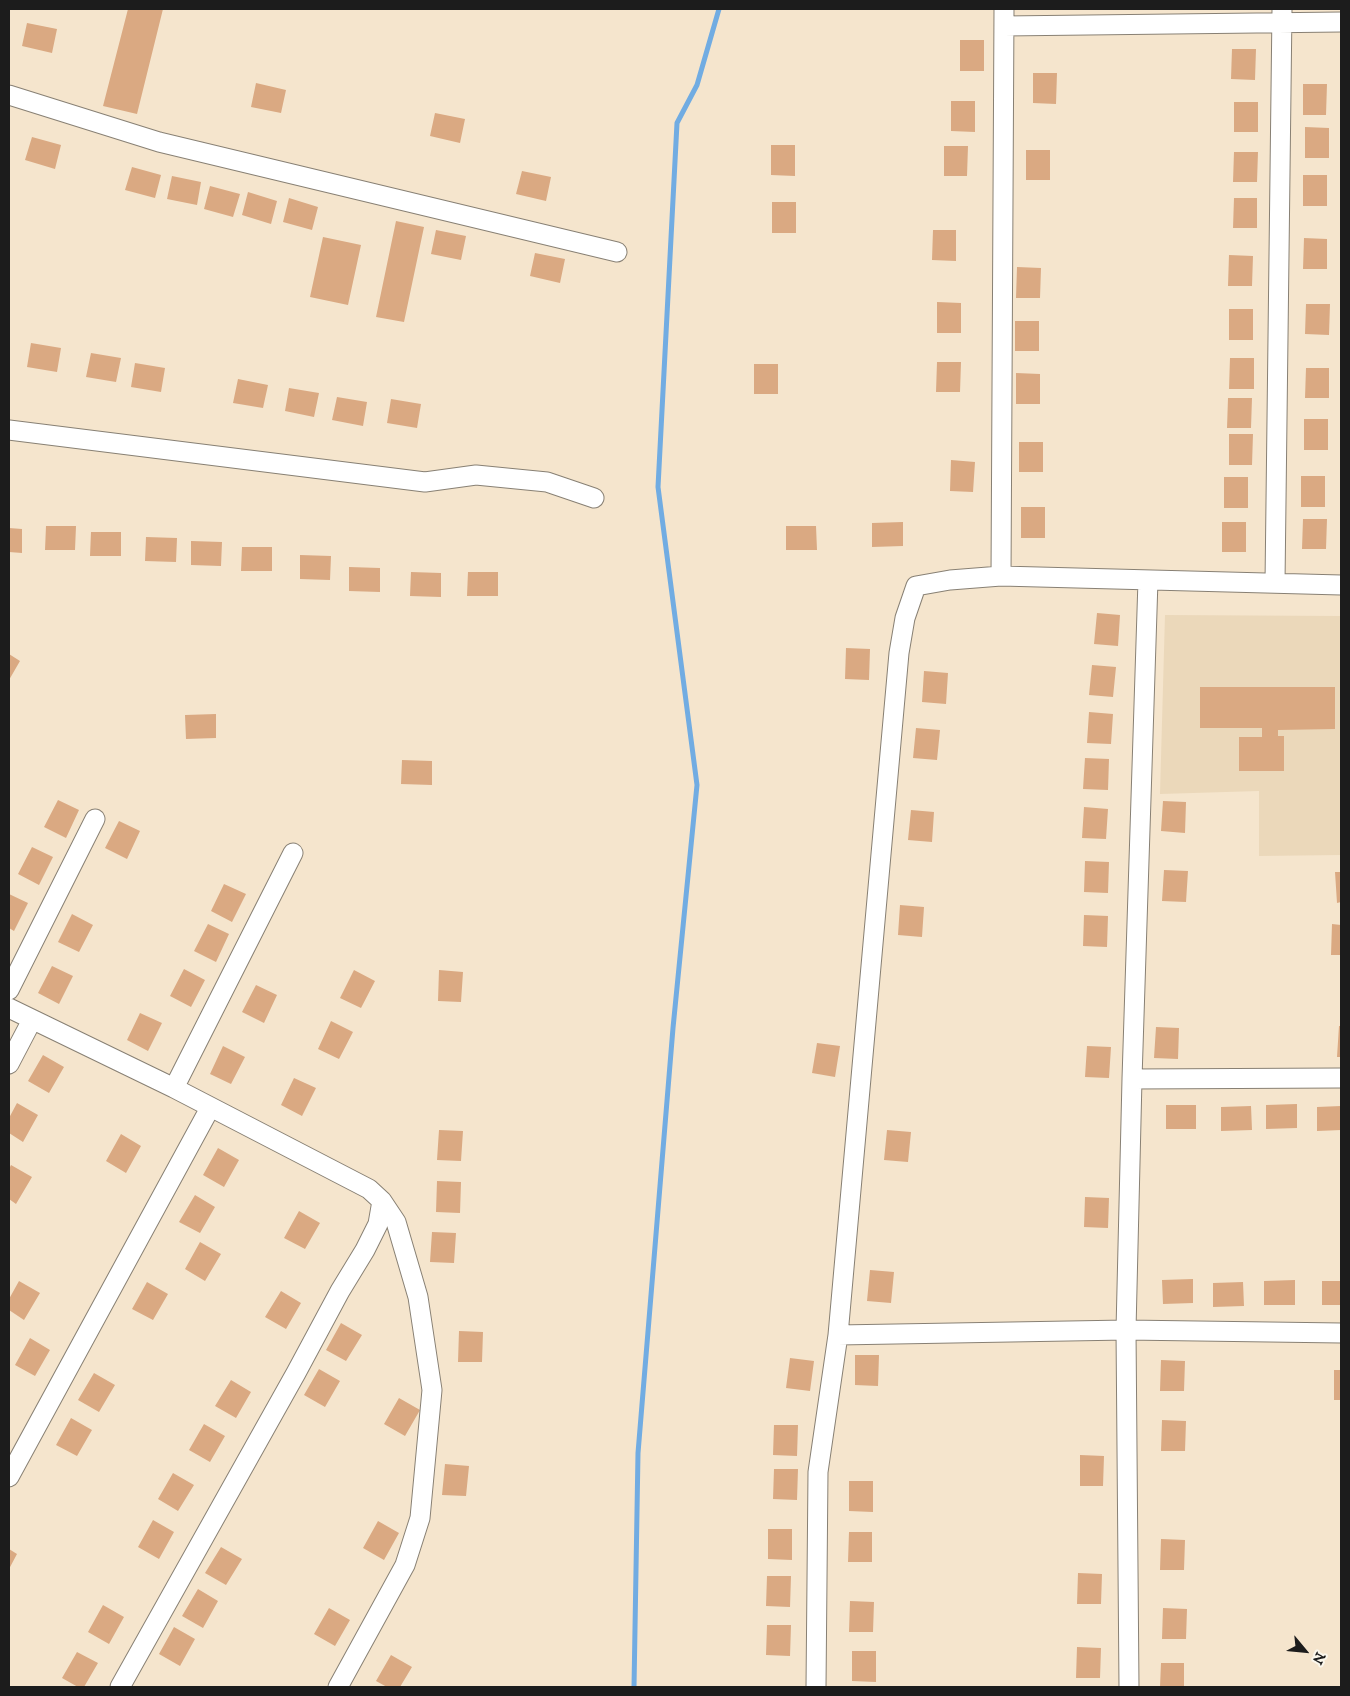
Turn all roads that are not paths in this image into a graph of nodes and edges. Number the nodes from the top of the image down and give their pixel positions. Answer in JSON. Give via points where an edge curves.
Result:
{"nodes":[{"id":1,"x":1282,"y":16,"type":"edge"},
{"id":2,"x":1004,"y":17,"type":"edge"},
{"id":3,"x":1341,"y":22,"type":"edge"},
{"id":4,"x":9,"y":96,"type":"edge"},
{"id":5,"x":617,"y":252,"type":"dead end"},
{"id":6,"x":9,"y":430,"type":"edge"},
{"id":7,"x":594,"y":498,"type":"dead end"},
{"id":8,"x":1001,"y":576,"type":"junction"},
{"id":9,"x":1148,"y":580,"type":"junction"},
{"id":10,"x":1275,"y":583,"type":"junction"},
{"id":11,"x":1341,"y":585,"type":"edge"},
{"id":12,"x":94,"y":819,"type":"dead end"},
{"id":13,"x":293,"y":852,"type":"dead end"},
{"id":14,"x":9,"y":990,"type":"edge"},
{"id":15,"x":9,"y":1008,"type":"edge"},
{"id":16,"x":32,"y":1020,"type":"junction"},
{"id":17,"x":9,"y":1064,"type":"edge"},
{"id":18,"x":1341,"y":1078,"type":"edge"},
{"id":19,"x":1132,"y":1079,"type":"junction"},
{"id":20,"x":174,"y":1088,"type":"junction"},
{"id":21,"x":210,"y":1108,"type":"junction"},
{"id":22,"x":382,"y":1201,"type":"junction"},
{"id":23,"x":1126,"y":1330,"type":"junction"},
{"id":24,"x":1341,"y":1332,"type":"edge"},
{"id":25,"x":838,"y":1335,"type":"junction"},
{"id":26,"x":9,"y":1477,"type":"edge"},
{"id":27,"x":120,"y":1687,"type":"edge"},
{"id":28,"x":338,"y":1687,"type":"edge"},
{"id":29,"x":816,"y":1687,"type":"edge"},
{"id":30,"x":1129,"y":1687,"type":"edge"}],
"edges":[{"from":1,"to":2,"type":"street"},
{"from":1,"to":3,"type":"street"},
{"from":1,"to":10,"type":"street"},
{"from":2,"to":8,"type":"street"},
{"from":4,"to":5,"type":"street","via":[[159,142]]},
{"from":6,"to":7,"type":"street","via":[[425,482],[476,475],[546,482]]},
{"from":8,"to":9,"type":"street"},
{"from":8,"to":25,"type":"street","via":[[916,586],[906,618],[899,652]]},
{"from":9,"to":10,"type":"street"},
{"from":9,"to":19,"type":"street"},
{"from":10,"to":11,"type":"street"},
{"from":12,"to":14,"type":"street"},
{"from":13,"to":20,"type":"street"},
{"from":15,"to":16,"type":"street"},
{"from":16,"to":17,"type":"street"},
{"from":16,"to":20,"type":"street"},
{"from":18,"to":19,"type":"street"},
{"from":19,"to":23,"type":"street"},
{"from":20,"to":21,"type":"street"},
{"from":21,"to":22,"type":"street","via":[[370,1189]]},
{"from":21,"to":26,"type":"street"},
{"from":22,"to":27,"type":"street","via":[[378,1224],[364,1250]]},
{"from":22,"to":28,"type":"street","via":[[396,1222],[418,1297],[432,1390],[427,1453],[420,1518],[405,1565]]},
{"from":23,"to":24,"type":"street"},
{"from":23,"to":25,"type":"street"},
{"from":23,"to":30,"type":"street"},
{"from":25,"to":29,"type":"street","via":[[818,1472]]}]}
